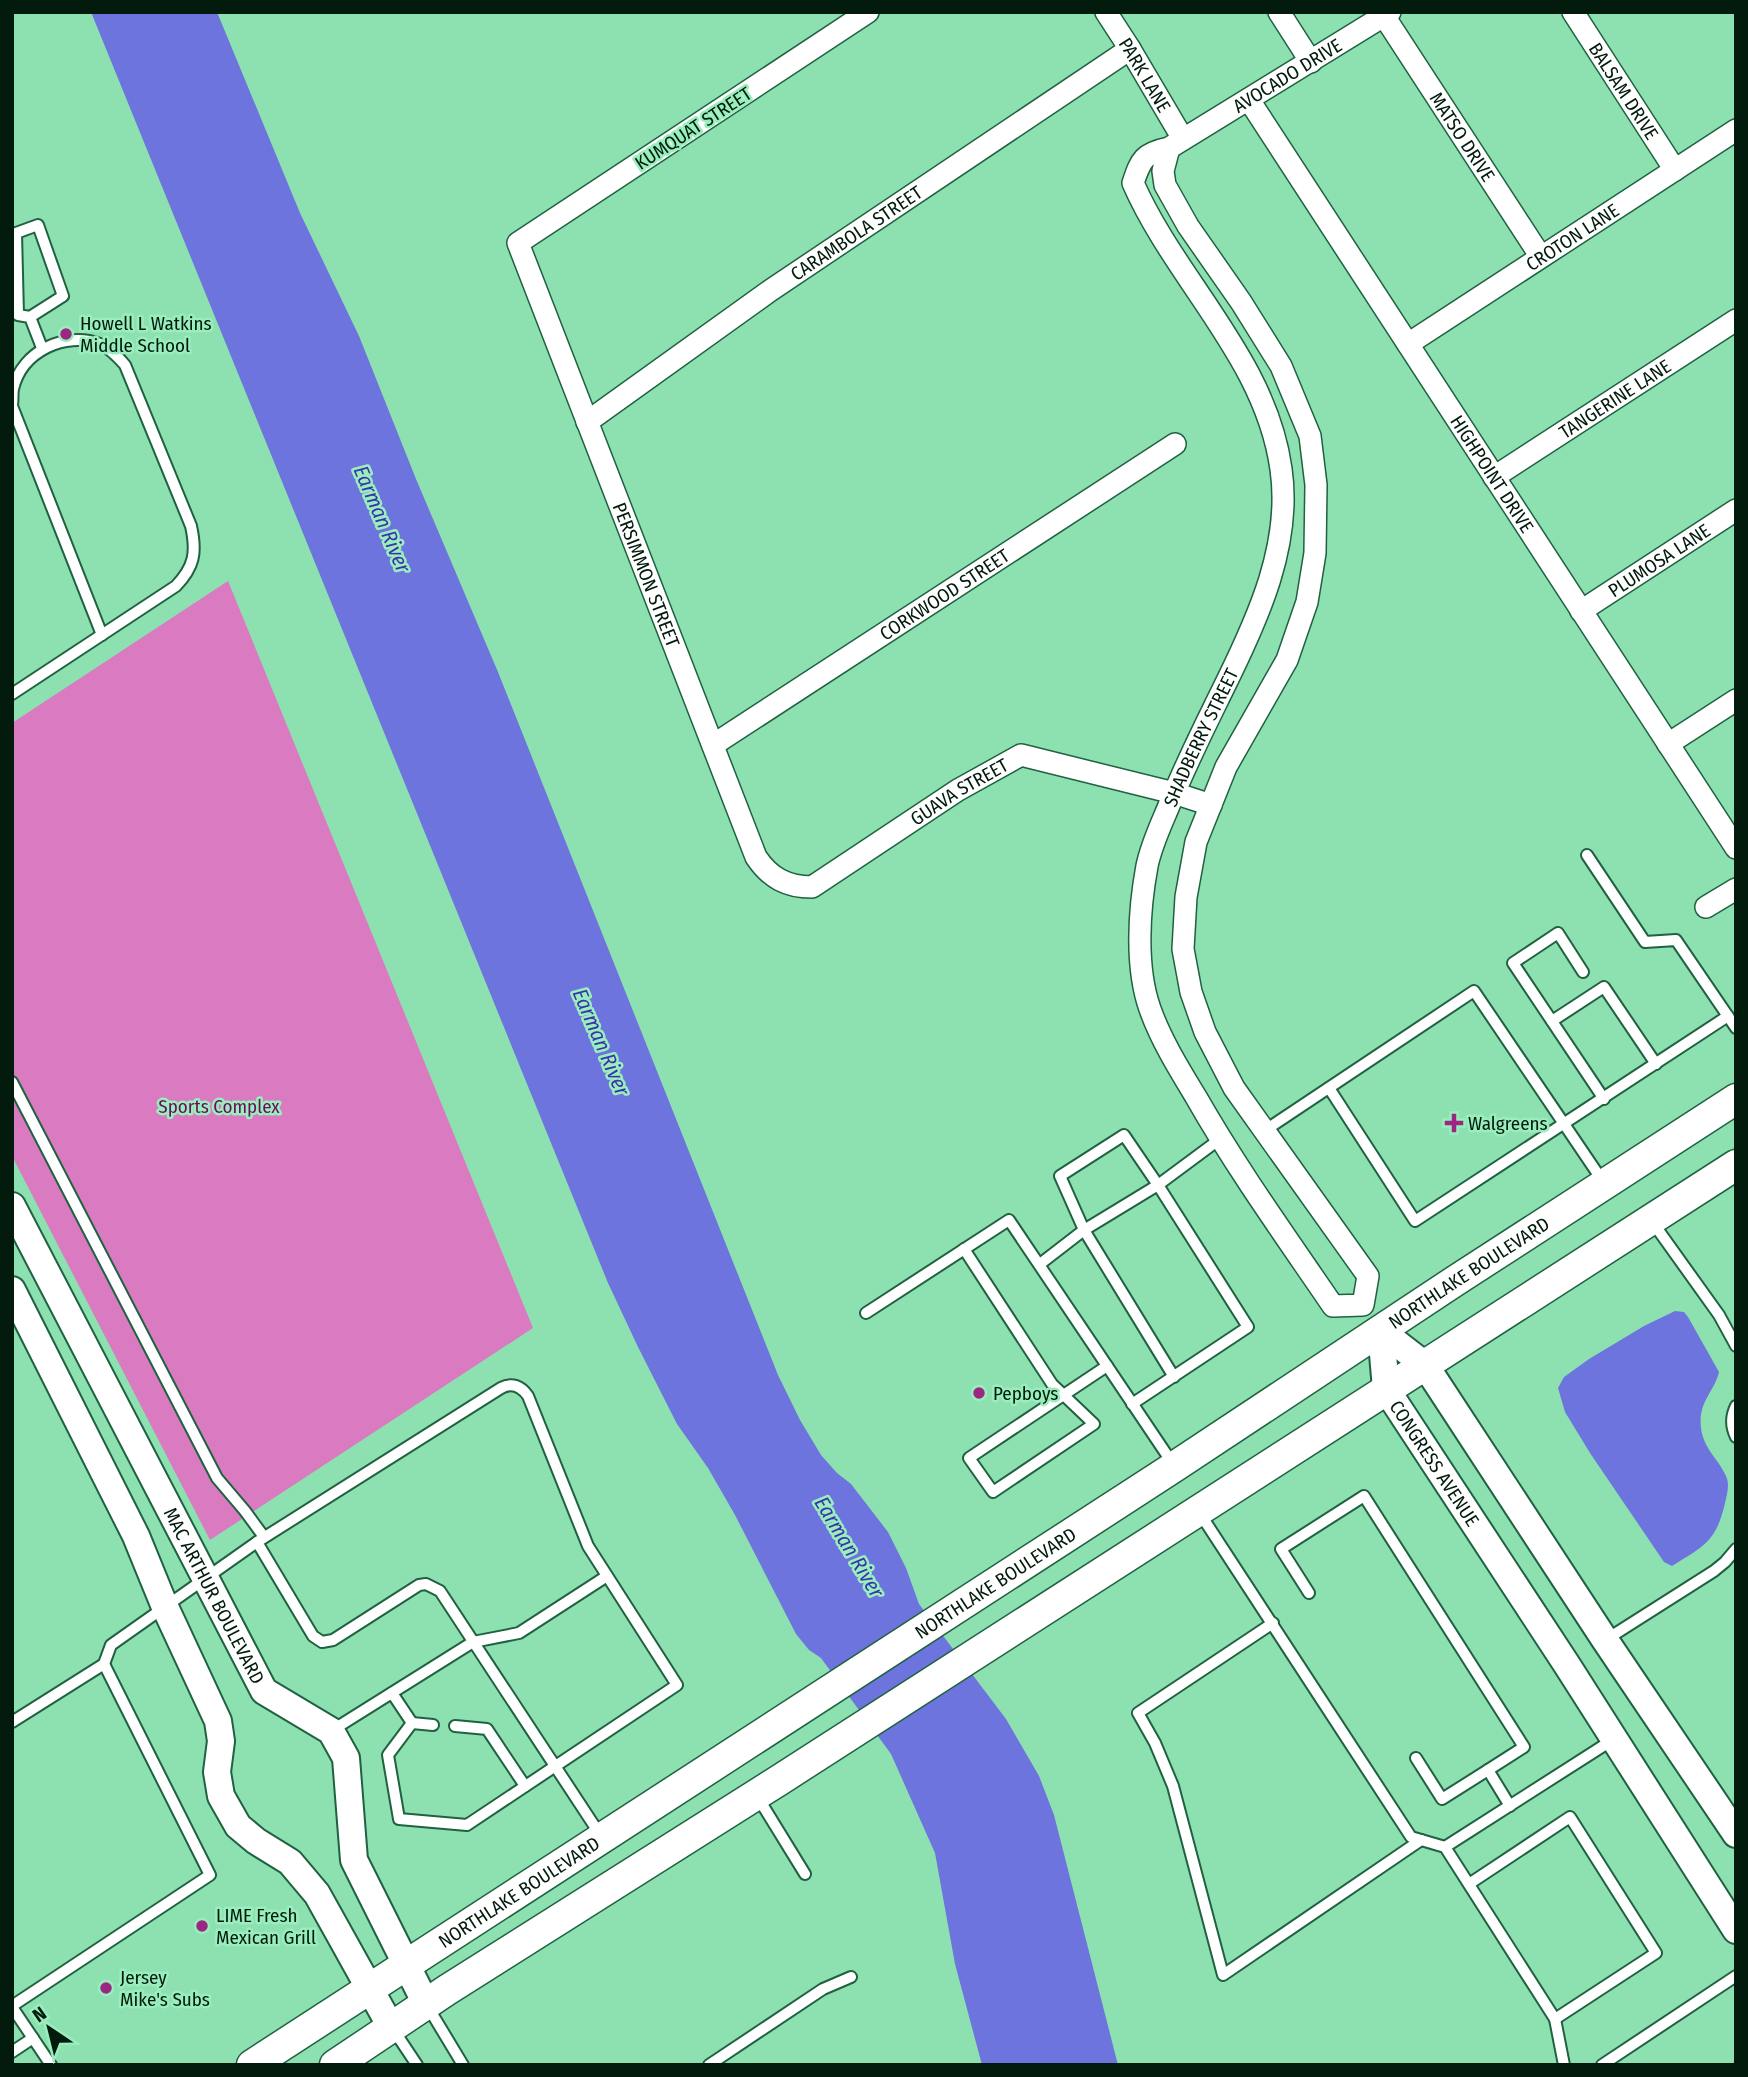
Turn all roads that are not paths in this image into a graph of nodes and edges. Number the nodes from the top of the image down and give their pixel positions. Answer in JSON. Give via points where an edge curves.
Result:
{"nodes":[{"id":1,"x":868,"y":12,"type":"edge"},
{"id":2,"x":1106,"y":12,"type":"edge"},
{"id":3,"x":1279,"y":12,"type":"edge"},
{"id":4,"x":1573,"y":12,"type":"edge"},
{"id":5,"x":1387,"y":14,"type":"edge"},
{"id":6,"x":1130,"y":49,"type":"junction"},
{"id":7,"x":1311,"y":62,"type":"junction"},
{"id":8,"x":1249,"y":100,"type":"junction"},
{"id":9,"x":1736,"y":130,"type":"edge"},
{"id":10,"x":1176,"y":143,"type":"junction"},
{"id":11,"x":1675,"y":170,"type":"junction"},
{"id":12,"x":518,"y":243,"type":"joint"},
{"id":13,"x":1541,"y":257,"type":"junction"},
{"id":14,"x":30,"y":317,"type":"junction"},
{"id":15,"x":1736,"y":320,"type":"edge"},
{"id":16,"x":1408,"y":344,"type":"junction"},
{"id":17,"x":43,"y":348,"type":"junction"},
{"id":18,"x":12,"y":406,"type":"edge"},
{"id":19,"x":587,"y":422,"type":"junction"},
{"id":20,"x":1175,"y":444,"type":"dead end"},
{"id":21,"x":1494,"y":477,"type":"junction"},
{"id":22,"x":1736,"y":510,"type":"edge"},
{"id":23,"x":1581,"y":611,"type":"junction"},
{"id":24,"x":102,"y":635,"type":"junction"},
{"id":25,"x":12,"y":694,"type":"edge"},
{"id":26,"x":1736,"y":700,"type":"edge"},
{"id":27,"x":1668,"y":744,"type":"junction"},
{"id":28,"x":713,"y":745,"type":"junction"},
{"id":29,"x":1174,"y":793,"type":"junction"},
{"id":30,"x":1210,"y":805,"type":"junction"},
{"id":31,"x":1736,"y":848,"type":"edge"},
{"id":32,"x":1587,"y":855,"type":"dead end"},
{"id":33,"x":799,"y":887,"type":"joint"},
{"id":34,"x":1736,"y":889,"type":"edge"},
{"id":35,"x":1706,"y":907,"type":"dead end"},
{"id":36,"x":1583,"y":972,"type":"dead end"},
{"id":37,"x":1728,"y":1016,"type":"junction"},
{"id":38,"x":1552,"y":1021,"type":"junction"},
{"id":39,"x":1736,"y":1028,"type":"edge"},
{"id":40,"x":1656,"y":1064,"type":"junction"},
{"id":41,"x":12,"y":1082,"type":"edge"},
{"id":42,"x":1329,"y":1088,"type":"junction"},
{"id":43,"x":1604,"y":1098,"type":"junction"},
{"id":44,"x":1736,"y":1099,"type":"edge"},
{"id":45,"x":1564,"y":1124,"type":"junction"},
{"id":46,"x":1264,"y":1130,"type":"junction"},
{"id":47,"x":1220,"y":1139,"type":"junction"},
{"id":48,"x":1736,"y":1165,"type":"edge"},
{"id":49,"x":1158,"y":1185,"type":"junction"},
{"id":50,"x":1605,"y":1185,"type":"junction"},
{"id":51,"x":12,"y":1206,"type":"edge"},
{"id":52,"x":1651,"y":1220,"type":"junction"},
{"id":53,"x":1084,"y":1230,"type":"junction"},
{"id":54,"x":964,"y":1249,"type":"junction"},
{"id":55,"x":1040,"y":1264,"type":"junction"},
{"id":56,"x":12,"y":1290,"type":"edge"},
{"id":57,"x":1363,"y":1305,"type":"junction"},
{"id":58,"x":866,"y":1313,"type":"dead end"},
{"id":59,"x":1381,"y":1331,"type":"junction"},
{"id":60,"x":1736,"y":1346,"type":"edge"},
{"id":61,"x":1425,"y":1365,"type":"junction"},
{"id":62,"x":1107,"y":1366,"type":"junction"},
{"id":63,"x":1174,"y":1377,"type":"junction"},
{"id":64,"x":1385,"y":1389,"type":"junction"},
{"id":65,"x":1064,"y":1395,"type":"junction"},
{"id":66,"x":1132,"y":1404,"type":"junction"},
{"id":67,"x":1736,"y":1406,"type":"edge"},
{"id":68,"x":1736,"y":1437,"type":"edge"},
{"id":69,"x":1174,"y":1466,"type":"junction"},
{"id":70,"x":1198,"y":1510,"type":"junction"},
{"id":71,"x":261,"y":1540,"type":"junction"},
{"id":72,"x":1736,"y":1549,"type":"edge"},
{"id":73,"x":607,"y":1576,"type":"junction"},
{"id":74,"x":205,"y":1577,"type":"junction"},
{"id":75,"x":1309,"y":1593,"type":"dead end"},
{"id":76,"x":165,"y":1607,"type":"junction"},
{"id":77,"x":1273,"y":1623,"type":"junction"},
{"id":78,"x":1605,"y":1640,"type":"junction"},
{"id":79,"x":473,"y":1642,"type":"junction"},
{"id":80,"x":104,"y":1664,"type":"junction"},
{"id":81,"x":392,"y":1693,"type":"junction"},
{"id":82,"x":12,"y":1722,"type":"edge"},
{"id":83,"x":412,"y":1723,"type":"junction"},
{"id":84,"x":433,"y":1725,"type":"dead end"},
{"id":85,"x":455,"y":1726,"type":"dead end"},
{"id":86,"x":331,"y":1731,"type":"junction"},
{"id":87,"x":1614,"y":1739,"type":"junction"},
{"id":88,"x":1416,"y":1758,"type":"dead end"},
{"id":89,"x":555,"y":1766,"type":"junction"},
{"id":90,"x":1488,"y":1770,"type":"junction"},
{"id":91,"x":525,"y":1786,"type":"junction"},
{"id":92,"x":756,"y":1794,"type":"junction"},
{"id":93,"x":1510,"y":1806,"type":"junction"},
{"id":94,"x":1736,"y":1834,"type":"edge"},
{"id":95,"x":602,"y":1839,"type":"junction"},
{"id":96,"x":1421,"y":1840,"type":"junction"},
{"id":97,"x":1445,"y":1847,"type":"junction"},
{"id":98,"x":805,"y":1874,"type":"dead end"},
{"id":99,"x":1469,"y":1884,"type":"junction"},
{"id":100,"x":1736,"y":1930,"type":"edge"},
{"id":101,"x":407,"y":1964,"type":"junction"},
{"id":102,"x":1736,"y":1976,"type":"edge"},
{"id":103,"x":851,"y":1977,"type":"dead end"},
{"id":104,"x":369,"y":1989,"type":"junction"},
{"id":105,"x":426,"y":2004,"type":"junction"},
{"id":106,"x":12,"y":2006,"type":"edge"},
{"id":107,"x":1555,"y":2019,"type":"junction"},
{"id":108,"x":391,"y":2027,"type":"junction"},
{"id":109,"x":33,"y":2038,"type":"junction"},
{"id":110,"x":12,"y":2052,"type":"edge"},
{"id":111,"x":51,"y":2065,"type":"edge"},
{"id":112,"x":252,"y":2065,"type":"edge"},
{"id":113,"x":335,"y":2065,"type":"edge"},
{"id":114,"x":417,"y":2065,"type":"edge"},
{"id":115,"x":463,"y":2065,"type":"edge"},
{"id":116,"x":709,"y":2065,"type":"edge"},
{"id":117,"x":1564,"y":2065,"type":"edge"},
{"id":118,"x":1602,"y":2065,"type":"edge"}],
"edges":[{"from":1,"to":12,"type":"street","name":"KUMQUAT STREET"},
{"from":2,"to":6,"type":"street","name":"PARK LANE"},
{"from":3,"to":7,"type":"street"},
{"from":4,"to":11,"type":"street","name":"BALSAM DRIVE"},
{"from":5,"to":7,"type":"street","name":"AVOCADO DRIVE"},
{"from":5,"to":13,"type":"street","name":"MATSO DRIVE"},
{"from":6,"to":10,"type":"street","name":"PARK LANE"},
{"from":6,"to":19,"type":"street","name":"CARAMBOLA STREET","via":[[771,290]]},
{"from":7,"to":8,"type":"street","name":"AVOCADO DRIVE"},
{"from":8,"to":10,"type":"street","name":"AVOCADO DRIVE"},
{"from":8,"to":16,"type":"street","name":"HIGHPOINT DRIVE"},
{"from":9,"to":11,"type":"street","name":"CROTON LANE"},
{"from":10,"to":29,"type":"street","name":"SHADBERRY STREET","via":[[1152,152],[1138,167],[1133,183],[1260,394],[1276,443],[1284,498],[1268,587]]},
{"from":10,"to":30,"type":"street","name":"SHADBERRY STREET","via":[[1163,171],[1165,186],[1281,366],[1310,436],[1315,485],[1315,553],[1307,603],[1287,660],[1226,767]]},
{"from":11,"to":13,"type":"street","name":"CROTON LANE"},
{"from":12,"to":19,"type":"street","name":"PERSIMMON STREET"},
{"from":13,"to":16,"type":"street","name":"CROTON LANE"},
{"from":14,"to":14,"type":"lane","via":[[63,296],[38,225],[16,233],[18,315]]},
{"from":14,"to":17,"type":"lane"},
{"from":15,"to":21,"type":"street","name":"TANGERINE LANE"},
{"from":16,"to":21,"type":"street","name":"HIGHPOINT DRIVE"},
{"from":17,"to":18,"type":"lane","via":[[19,374]]},
{"from":17,"to":24,"type":"lane","via":[[68,341],[102,344],[125,365],[191,527],[193,559],[187,575]]},
{"from":18,"to":24,"type":"lane"},
{"from":19,"to":28,"type":"street","name":"PERSIMMON STREET"},
{"from":20,"to":28,"type":"street","name":"CORKWOOD STREET"},
{"from":21,"to":23,"type":"street","name":"HIGHPOINT DRIVE"},
{"from":22,"to":23,"type":"street","name":"PLUMOSA LANE"},
{"from":23,"to":27,"type":"street","name":"HIGHPOINT DRIVE"},
{"from":24,"to":25,"type":"lane"},
{"from":26,"to":27,"type":"street"},
{"from":27,"to":31,"type":"street","name":"HIGHPOINT DRIVE"},
{"from":28,"to":33,"type":"street","name":"PERSIMMON STREET","via":[[756,857],[774,877]]},
{"from":29,"to":30,"type":"street","name":"GUAVA STREET"},
{"from":29,"to":33,"type":"street","name":"GUAVA STREET","via":[[1021,755],[958,790],[812,887]]},
{"from":29,"to":47,"type":"street","name":"SHADBERRY STREET","via":[[1147,865],[1140,918],[1143,979],[1149,1008],[1168,1049]]},
{"from":30,"to":46,"type":"street","name":"SHADBERRY STREET","via":[[1196,842],[1183,949],[1205,1032],[1234,1088]]},
{"from":32,"to":37,"type":"lane","via":[[1645,942],[1676,940]]},
{"from":34,"to":35,"type":"street"},
{"from":36,"to":38,"type":"lane","via":[[1558,933],[1513,963]]},
{"from":37,"to":39,"type":"lane"},
{"from":37,"to":40,"type":"lane"},
{"from":38,"to":40,"type":"lane","via":[[1604,987]]},
{"from":38,"to":43,"type":"lane"},
{"from":40,"to":43,"type":"lane"},
{"from":41,"to":71,"type":"lane","via":[[217,1478],[245,1511]]},
{"from":42,"to":45,"type":"lane","via":[[1416,1220]]},
{"from":42,"to":45,"type":"lane","via":[[1474,991]]},
{"from":42,"to":46,"type":"lane"},
{"from":43,"to":45,"type":"lane"},
{"from":44,"to":50,"type":"main road","name":"NORTHLAKE BOULEVARD"},
{"from":45,"to":50,"type":"lane"},
{"from":46,"to":57,"type":"street","name":"SHADBERRY STREET","via":[[1368,1276]]},
{"from":47,"to":49,"type":"lane"},
{"from":47,"to":57,"type":"street","name":"SHADBERRY STREET","via":[[1333,1306]]},
{"from":48,"to":52,"type":"main road"},
{"from":49,"to":53,"type":"lane"},
{"from":49,"to":53,"type":"lane","via":[[1124,1135],[1060,1176]]},
{"from":49,"to":63,"type":"lane","via":[[1248,1327]]},
{"from":50,"to":59,"type":"main road","name":"NORTHLAKE BOULEVARD"},
{"from":51,"to":74,"type":"street","name":"MAC ARTHUR BOULEVARD"},
{"from":52,"to":60,"type":"lane"},
{"from":52,"to":61,"type":"main road"},
{"from":53,"to":55,"type":"lane"},
{"from":53,"to":63,"type":"lane"},
{"from":54,"to":55,"type":"lane","via":[[1009,1220]]},
{"from":54,"to":58,"type":"lane"},
{"from":54,"to":65,"type":"lane","via":[[1052,1384]]},
{"from":55,"to":62,"type":"lane"},
{"from":56,"to":76,"type":"street","via":[[135,1536]]},
{"from":57,"to":59,"type":"street"},
{"from":59,"to":61,"type":"street"},
{"from":59,"to":64,"type":"street","name":"CONGRESS AVENUE"},
{"from":59,"to":69,"type":"main road","name":"NORTHLAKE BOULEVARD"},
{"from":61,"to":64,"type":"main road"},
{"from":61,"to":78,"type":"street"},
{"from":62,"to":65,"type":"lane"},
{"from":62,"to":66,"type":"lane"},
{"from":63,"to":66,"type":"lane"},
{"from":64,"to":70,"type":"main road"},
{"from":64,"to":87,"type":"street","name":"CONGRESS AVENUE"},
{"from":65,"to":65,"type":"lane","via":[[969,1458],[993,1492],[1094,1424]]},
{"from":66,"to":69,"type":"lane"},
{"from":67,"to":68,"type":"lane","via":[[1732,1413]]},
{"from":69,"to":95,"type":"main road","name":"NORTHLAKE BOULEVARD"},
{"from":70,"to":77,"type":"lane"},
{"from":70,"to":92,"type":"main road"},
{"from":71,"to":73,"type":"lane","via":[[500,1388],[514,1385],[528,1396],[588,1546]]},
{"from":71,"to":74,"type":"lane"},
{"from":71,"to":79,"type":"lane","via":[[313,1636],[322,1642],[333,1640],[414,1587],[426,1584],[440,1591]]},
{"from":72,"to":78,"type":"lane","via":[[1714,1570]]},
{"from":73,"to":79,"type":"lane","via":[[519,1633]]},
{"from":73,"to":89,"type":"lane","via":[[677,1685]]},
{"from":74,"to":76,"type":"lane"},
{"from":74,"to":86,"type":"street","name":"MAC ARTHUR BOULEVARD","via":[[264,1691]]},
{"from":75,"to":90,"type":"lane","via":[[1281,1549],[1363,1496],[1524,1747]]},
{"from":76,"to":80,"type":"lane","via":[[110,1645]]},
{"from":76,"to":104,"type":"street","via":[[218,1721],[221,1796],[239,1826],[290,1862],[317,1894]]},
{"from":77,"to":96,"type":"lane","via":[[1411,1837]]},
{"from":77,"to":96,"type":"lane","via":[[1138,1713],[1173,1786],[1223,1975]]},
{"from":78,"to":94,"type":"street"},
{"from":79,"to":81,"type":"lane"},
{"from":79,"to":89,"type":"lane"},
{"from":80,"to":82,"type":"lane"},
{"from":80,"to":106,"type":"lane","via":[[209,1875]]},
{"from":81,"to":83,"type":"lane"},
{"from":81,"to":86,"type":"lane"},
{"from":83,"to":84,"type":"lane"},
{"from":83,"to":91,"type":"lane","via":[[387,1755],[399,1819],[467,1825]]},
{"from":85,"to":91,"type":"lane","via":[[487,1729]]},
{"from":86,"to":101,"type":"street","via":[[346,1758],[354,1860]]},
{"from":87,"to":93,"type":"lane"},
{"from":87,"to":100,"type":"street","name":"CONGRESS AVENUE"},
{"from":88,"to":90,"type":"lane","via":[[1442,1799]]},
{"from":89,"to":91,"type":"lane"},
{"from":89,"to":95,"type":"lane"},
{"from":90,"to":93,"type":"lane"},
{"from":92,"to":98,"type":"lane"},
{"from":92,"to":105,"type":"main road"},
{"from":93,"to":97,"type":"lane"},
{"from":95,"to":101,"type":"main road","name":"NORTHLAKE BOULEVARD"},
{"from":96,"to":97,"type":"lane"},
{"from":97,"to":99,"type":"lane"},
{"from":99,"to":107,"type":"lane"},
{"from":99,"to":107,"type":"lane","via":[[1570,1818],[1657,1953]]},
{"from":101,"to":104,"type":"main road","name":"NORTHLAKE BOULEVARD"},
{"from":101,"to":105,"type":"street"},
{"from":102,"to":118,"type":"lane"},
{"from":103,"to":116,"type":"lane","via":[[823,1989]]},
{"from":104,"to":108,"type":"street"},
{"from":104,"to":112,"type":"main road","name":"NORTHLAKE BOULEVARD"},
{"from":105,"to":108,"type":"main road"},
{"from":105,"to":115,"type":"lane"},
{"from":106,"to":109,"type":"lane"},
{"from":107,"to":117,"type":"lane"},
{"from":108,"to":113,"type":"main road"},
{"from":108,"to":114,"type":"lane"},
{"from":109,"to":110,"type":"lane"},
{"from":109,"to":111,"type":"lane"}]}
